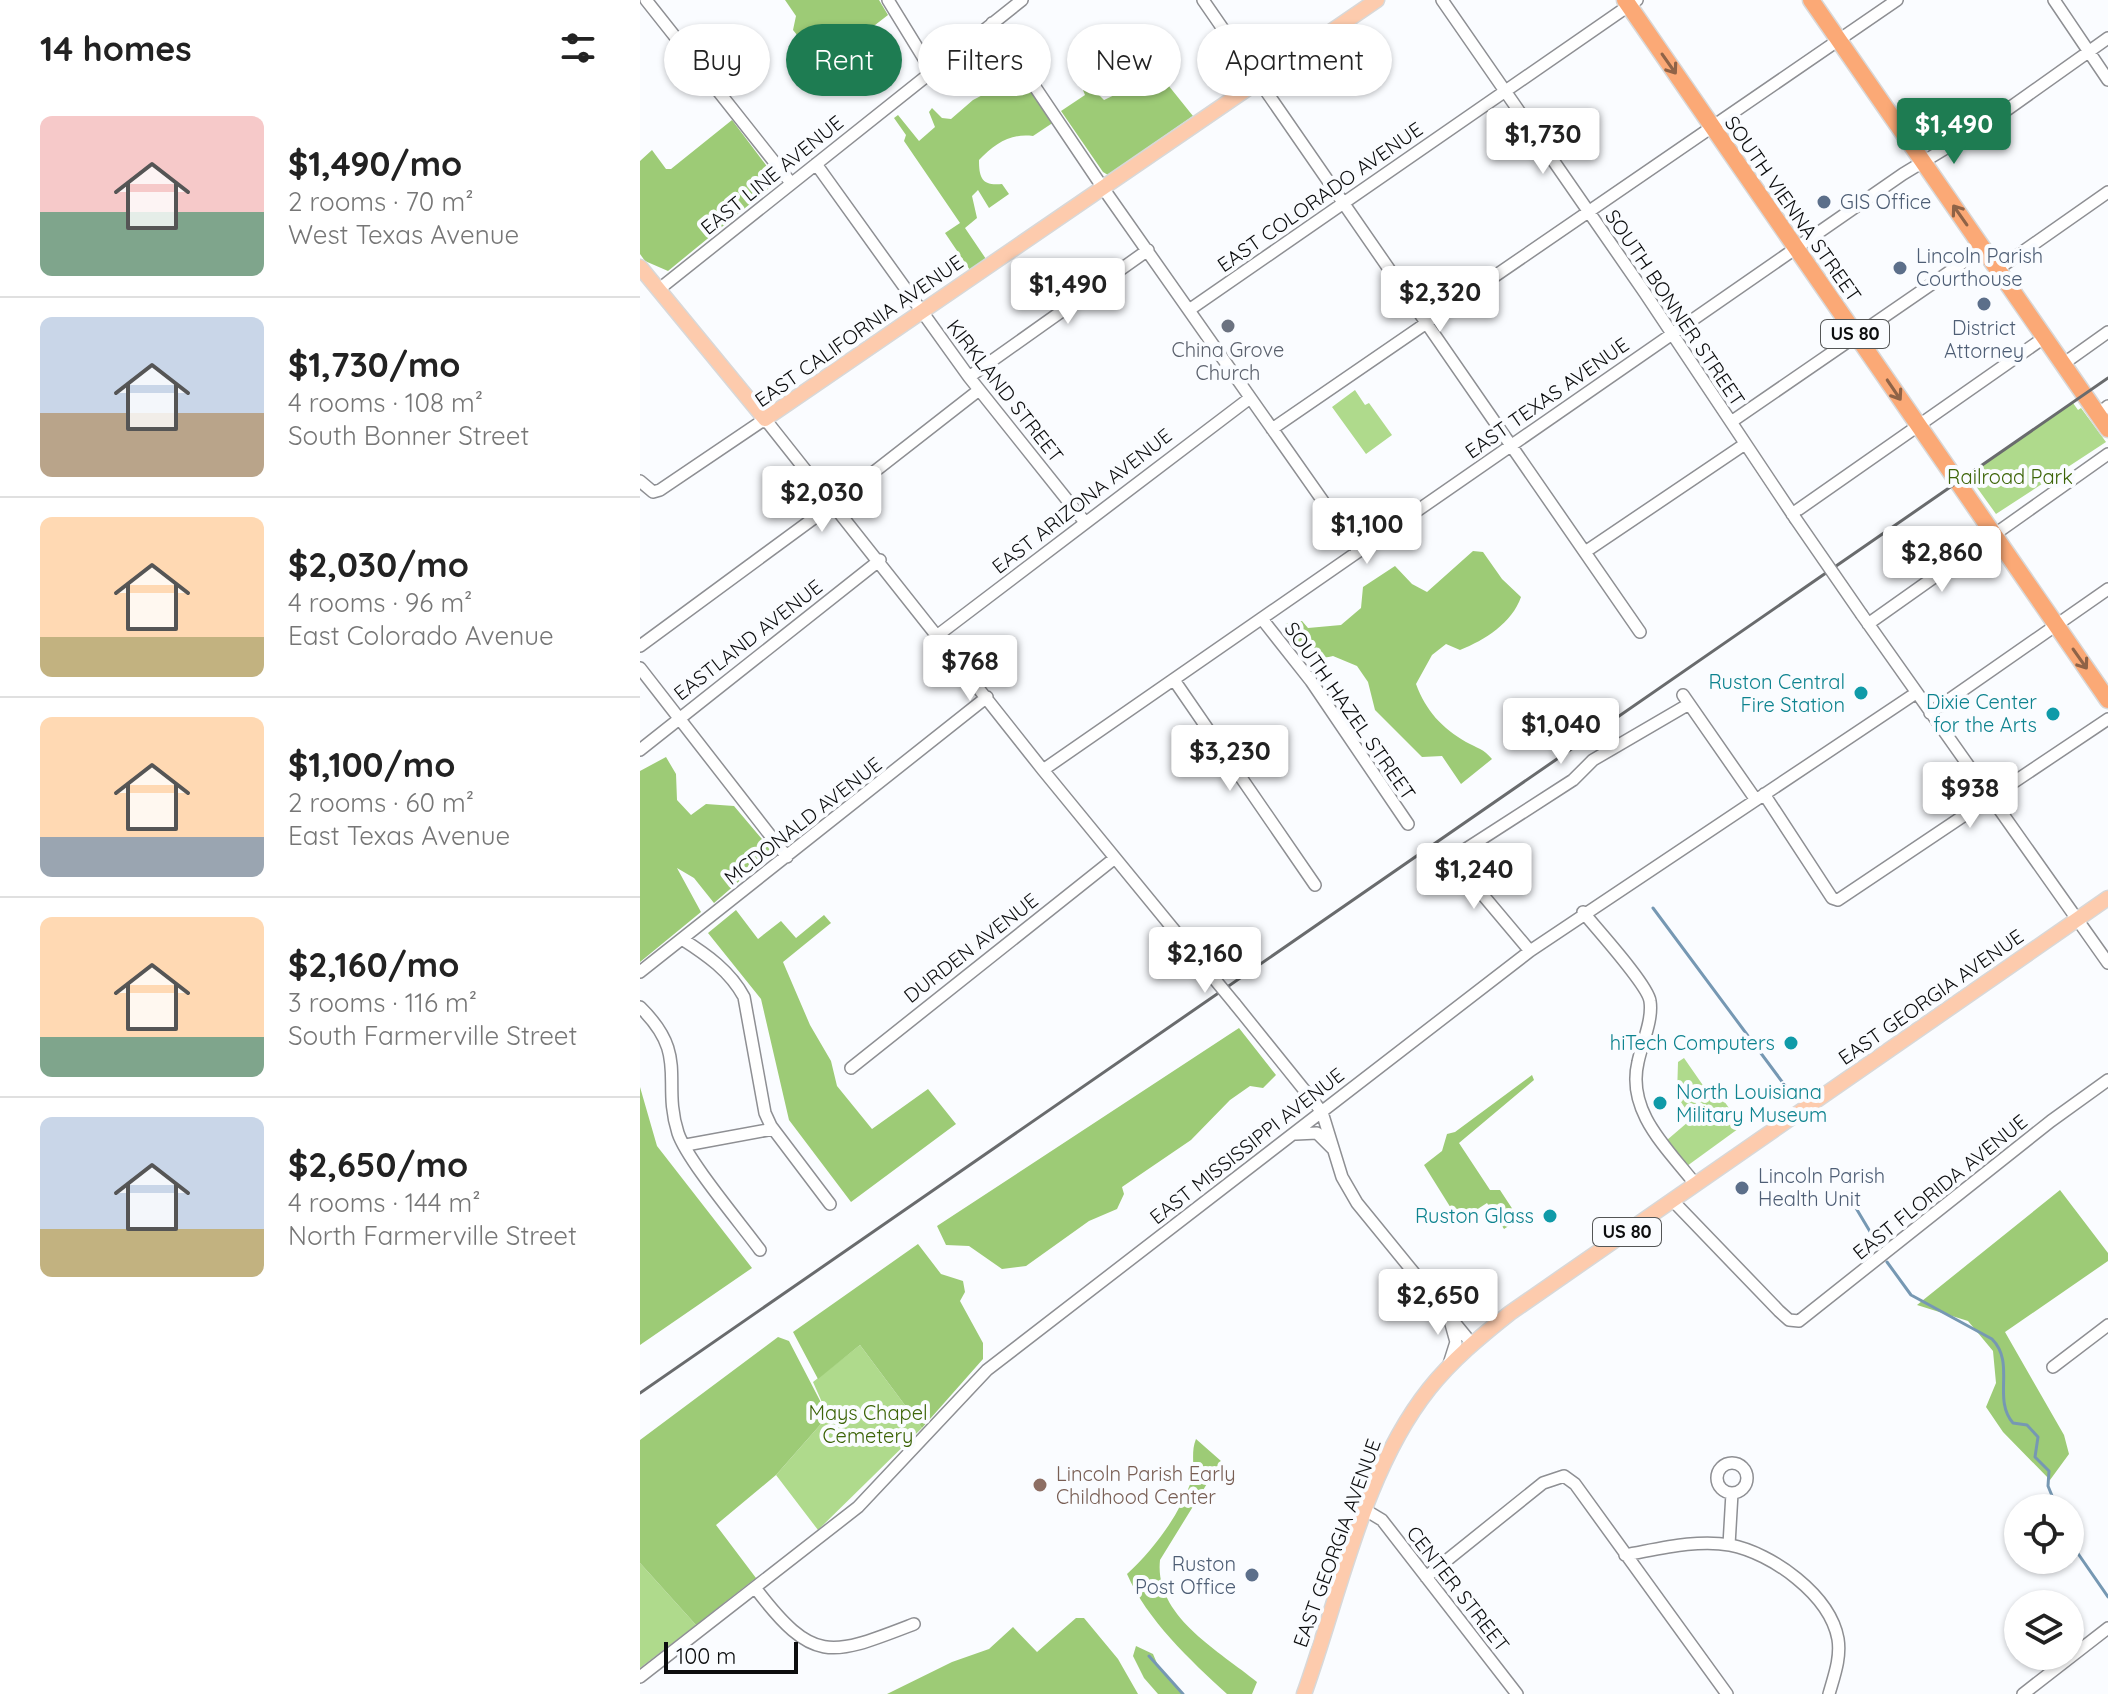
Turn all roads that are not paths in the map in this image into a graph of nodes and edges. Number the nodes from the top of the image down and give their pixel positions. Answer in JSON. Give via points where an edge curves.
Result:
{"nodes":[{"id":1,"x":646,"y":0,"type":"edge"},
{"id":2,"x":888,"y":0,"type":"edge"},
{"id":3,"x":1022,"y":0,"type":"edge"},
{"id":4,"x":1203,"y":0,"type":"edge"},
{"id":5,"x":1377,"y":0,"type":"edge"},
{"id":6,"x":1442,"y":0,"type":"edge"},
{"id":7,"x":1811,"y":0,"type":"edge"},
{"id":8,"x":1897,"y":0,"type":"edge"},
{"id":9,"x":2054,"y":0,"type":"edge"},
{"id":10,"x":1630,"y":2,"type":"edge"},
{"id":11,"x":992,"y":23,"type":"joint"},
{"id":12,"x":1220,"y":24,"type":"edge"},
{"id":13,"x":1342,"y":24,"type":"edge"},
{"id":14,"x":2108,"y":38,"type":"edge"},
{"id":15,"x":1839,"y":40,"type":"junction"},
{"id":16,"x":918,"y":49,"type":"edge"},
{"id":17,"x":2089,"y":51,"type":"junction"},
{"id":18,"x":2108,"y":80,"type":"edge"},
{"id":19,"x":918,"y":81,"type":"edge"},
{"id":20,"x":1505,"y":91,"type":"junction"},
{"id":21,"x":1237,"y":96,"type":"edge"},
{"id":22,"x":1271,"y":96,"type":"edge"},
{"id":23,"x":1712,"y":127,"type":"junction"},
{"id":24,"x":1924,"y":163,"type":"junction"},
{"id":25,"x":816,"y":164,"type":"junction"},
{"id":26,"x":791,"y":183,"type":"junction"},
{"id":27,"x":1103,"y":188,"type":"junction"},
{"id":28,"x":2108,"y":192,"type":"edge"},
{"id":29,"x":1344,"y":203,"type":"junction"},
{"id":30,"x":1589,"y":212,"type":"junction"},
{"id":31,"x":1796,"y":247,"type":"junction"},
{"id":32,"x":1984,"y":248,"type":"junction"},
{"id":33,"x":1148,"y":250,"type":"junction"},
{"id":34,"x":640,"y":267,"type":"edge"},
{"id":35,"x":1998,"y":269,"type":"junction"},
{"id":36,"x":658,"y":290,"type":"junction"},
{"id":37,"x":1189,"y":310,"type":"junction"},
{"id":38,"x":921,"y":311,"type":"junction"},
{"id":39,"x":1427,"y":322,"type":"junction"},
{"id":40,"x":2108,"y":332,"type":"edge"},
{"id":41,"x":1672,"y":333,"type":"junction"},
{"id":42,"x":1857,"y":336,"type":"junction"},
{"id":43,"x":2045,"y":337,"type":"junction"},
{"id":44,"x":2063,"y":364,"type":"junction"},
{"id":45,"x":969,"y":377,"type":"junction"},
{"id":46,"x":979,"y":390,"type":"junction"},
{"id":47,"x":1250,"y":398,"type":"junction"},
{"id":48,"x":2103,"y":410,"type":"edge"},
{"id":49,"x":765,"y":419,"type":"junction"},
{"id":50,"x":1731,"y":422,"type":"junction"},
{"id":51,"x":1918,"y":426,"type":"junction"},
{"id":52,"x":1272,"y":429,"type":"junction"},
{"id":53,"x":2108,"y":429,"type":"edge"},
{"id":54,"x":1511,"y":443,"type":"junction"},
{"id":55,"x":1745,"y":444,"type":"junction"},
{"id":56,"x":2108,"y":454,"type":"edge"},
{"id":57,"x":640,"y":481,"type":"edge"},
{"id":58,"x":834,"y":503,"type":"junction"},
{"id":59,"x":1793,"y":516,"type":"junction"},
{"id":60,"x":1084,"y":521,"type":"junction"},
{"id":61,"x":1993,"y":535,"type":"junction"},
{"id":62,"x":1358,"y":551,"type":"junction"},
{"id":63,"x":1585,"y":552,"type":"junction"},
{"id":64,"x":880,"y":560,"type":"junction"},
{"id":65,"x":2108,"y":589,"type":"edge"},
{"id":66,"x":1262,"y":619,"type":"junction"},
{"id":67,"x":1865,"y":620,"type":"junction"},
{"id":68,"x":2056,"y":625,"type":"junction"},
{"id":69,"x":1640,"y":632,"type":"dead end"},
{"id":70,"x":938,"y":635,"type":"junction"},
{"id":71,"x":640,"y":646,"type":"edge"},
{"id":72,"x":640,"y":668,"type":"edge"},
{"id":73,"x":1174,"y":680,"type":"junction"},
{"id":74,"x":1916,"y":693,"type":"junction"},
{"id":75,"x":987,"y":697,"type":"junction"},
{"id":76,"x":2108,"y":700,"type":"edge"},
{"id":77,"x":1930,"y":713,"type":"junction"},
{"id":78,"x":677,"y":719,"type":"junction"},
{"id":79,"x":2108,"y":719,"type":"edge"},
{"id":80,"x":640,"y":750,"type":"edge"},
{"id":81,"x":1043,"y":770,"type":"junction"},
{"id":82,"x":1760,"y":797,"type":"junction"},
{"id":83,"x":1990,"y":798,"type":"junction"},
{"id":84,"x":1408,"y":824,"type":"dead end"},
{"id":85,"x":787,"y":857,"type":"junction"},
{"id":86,"x":1115,"y":858,"type":"junction"},
{"id":87,"x":1315,"y":885,"type":"dead end"},
{"id":88,"x":2108,"y":898,"type":"edge"},
{"id":89,"x":1583,"y":912,"type":"junction"},
{"id":90,"x":2078,"y":920,"type":"junction"},
{"id":91,"x":682,"y":939,"type":"junction"},
{"id":92,"x":1530,"y":951,"type":"junction"},
{"id":93,"x":2108,"y":963,"type":"edge"},
{"id":94,"x":640,"y":972,"type":"edge"},
{"id":95,"x":640,"y":1007,"type":"edge"},
{"id":96,"x":851,"y":1068,"type":"dead end"},
{"id":97,"x":2108,"y":1080,"type":"edge"},
{"id":98,"x":1322,"y":1112,"type":"junction"},
{"id":99,"x":773,"y":1129,"type":"junction"},
{"id":100,"x":1288,"y":1138,"type":"junction"},
{"id":101,"x":686,"y":1145,"type":"junction"},
{"id":102,"x":1334,"y":1151,"type":"junction"},
{"id":103,"x":1696,"y":1185,"type":"junction"},
{"id":104,"x":1673,"y":1201,"type":"junction"},
{"id":105,"x":830,"y":1204,"type":"dead end"},
{"id":106,"x":760,"y":1250,"type":"dead end"},
{"id":107,"x":1438,"y":1303,"type":"junction"},
{"id":108,"x":2108,"y":1325,"type":"edge"},
{"id":109,"x":1472,"y":1344,"type":"junction"},
{"id":110,"x":2053,"y":1367,"type":"dead end"},
{"id":111,"x":1443,"y":1373,"type":"junction"},
{"id":112,"x":1732,"y":1493,"type":"dead end"},
{"id":113,"x":1367,"y":1511,"type":"junction"},
{"id":114,"x":1729,"y":1545,"type":"junction"},
{"id":115,"x":1625,"y":1555,"type":"junction"},
{"id":116,"x":1426,"y":1577,"type":"junction"},
{"id":117,"x":756,"y":1589,"type":"junction"},
{"id":118,"x":914,"y":1624,"type":"dead end"},
{"id":119,"x":2108,"y":1628,"type":"edge"},
{"id":120,"x":640,"y":1677,"type":"edge"},
{"id":121,"x":1304,"y":1694,"type":"edge"},
{"id":122,"x":1517,"y":1694,"type":"edge"},
{"id":123,"x":1727,"y":1694,"type":"edge"},
{"id":124,"x":1829,"y":1694,"type":"edge"},
{"id":125,"x":2023,"y":1694,"type":"edge"}],
"edges":[{"from":1,"to":26,"type":"street"},
{"from":2,"to":16,"type":"street"},
{"from":3,"to":11,"type":"street","name":"EAST LINE AVENUE"},
{"from":4,"to":12,"type":"street"},
{"from":5,"to":13,"type":"main road","name":"EAST CALIFORNIA AVENUE"},
{"from":6,"to":20,"type":"street","name":"SOUTH BONNER STREET"},
{"from":7,"to":15,"type":"highway"},
{"from":8,"to":15,"type":"street"},
{"from":9,"to":17,"type":"street"},
{"from":10,"to":20,"type":"street","name":"EAST COLORADO AVENUE"},
{"from":10,"to":23,"type":"highway","name":"SOUTH VIENNA STREET","number":"US 80","one_way":true},
{"from":11,"to":27,"type":"street"},
{"from":14,"to":17,"type":"street","name":"EAST TEXAS AVENUE"},
{"from":15,"to":23,"type":"street"},
{"from":15,"to":24,"type":"highway"},
{"from":17,"to":18,"type":"street"},
{"from":17,"to":24,"type":"street","name":"EAST TEXAS AVENUE"},
{"from":19,"to":25,"type":"street","name":"EAST LINE AVENUE"},
{"from":20,"to":29,"type":"street","name":"EAST COLORADO AVENUE"},
{"from":20,"to":30,"type":"street","name":"SOUTH BONNER STREET"},
{"from":21,"to":27,"type":"main road","name":"EAST CALIFORNIA AVENUE"},
{"from":22,"to":29,"type":"street"},
{"from":23,"to":30,"type":"street"},
{"from":23,"to":31,"type":"highway","name":"SOUTH VIENNA STREET","number":"US 80"},
{"from":24,"to":31,"type":"street","name":"EAST TEXAS AVENUE"},
{"from":32,"to":24,"type":"highway","one_way":true},
{"from":25,"to":26,"type":"street","name":"EAST LINE AVENUE"},
{"from":25,"to":38,"type":"street","name":"KIRKLAND STREET"},
{"from":26,"to":36,"type":"street","name":"EAST LINE AVENUE"},
{"from":27,"to":33,"type":"street"},
{"from":27,"to":38,"type":"main road","name":"EAST CALIFORNIA AVENUE"},
{"from":28,"to":35,"type":"street"},
{"from":29,"to":37,"type":"street","name":"EAST COLORADO AVENUE"},
{"from":29,"to":39,"type":"street"},
{"from":30,"to":39,"type":"street"},
{"from":30,"to":41,"type":"street","name":"SOUTH BONNER STREET"},
{"from":31,"to":41,"type":"street","name":"EAST TEXAS AVENUE"},
{"from":31,"to":42,"type":"highway","name":"SOUTH VIENNA STREET","number":"US 80"},
{"from":32,"to":35,"type":"highway"},
{"from":32,"to":42,"type":"street"},
{"from":33,"to":37,"type":"street"},
{"from":33,"to":45,"type":"street"},
{"from":34,"to":36,"type":"main road"},
{"from":35,"to":43,"type":"highway"},
{"from":36,"to":49,"type":"main road"},
{"from":37,"to":47,"type":"street"},
{"from":38,"to":45,"type":"street","name":"KIRKLAND STREET"},
{"from":38,"to":49,"type":"main road","name":"EAST CALIFORNIA AVENUE"},
{"from":39,"to":52,"type":"street"},
{"from":39,"to":54,"type":"street"},
{"from":40,"to":44,"type":"street"},
{"from":41,"to":50,"type":"street","name":"SOUTH BONNER STREET"},
{"from":41,"to":54,"type":"street","name":"EAST TEXAS AVENUE"},
{"from":42,"to":50,"type":"street"},
{"from":42,"to":51,"type":"highway","name":"SOUTH VIENNA STREET","number":"US 80","one_way":true},
{"from":43,"to":44,"type":"highway"},
{"from":43,"to":51,"type":"street"},
{"from":44,"to":48,"type":"highway"},
{"from":45,"to":46,"type":"street","name":"KIRKLAND STREET"},
{"from":46,"to":58,"type":"street"},
{"from":46,"to":60,"type":"street","name":"KIRKLAND STREET"},
{"from":47,"to":52,"type":"street"},
{"from":47,"to":60,"type":"street","name":"EAST ARIZONA AVENUE"},
{"from":48,"to":53,"type":"highway"},
{"from":49,"to":57,"type":"street","name":"EAST CALIFORNIA AVENUE","via":[[660,490],[653,492]]},
{"from":49,"to":58,"type":"street"},
{"from":50,"to":55,"type":"street","name":"SOUTH BONNER STREET"},
{"from":51,"to":59,"type":"street"},
{"from":51,"to":61,"type":"highway","name":"SOUTH VIENNA STREET","number":"US 80"},
{"from":52,"to":62,"type":"street"},
{"from":54,"to":62,"type":"street","name":"EAST TEXAS AVENUE"},
{"from":54,"to":63,"type":"street"},
{"from":55,"to":59,"type":"street","name":"SOUTH BONNER STREET"},
{"from":55,"to":63,"type":"street"},
{"from":56,"to":61,"type":"street"},
{"from":58,"to":64,"type":"street"},
{"from":58,"to":71,"type":"street"},
{"from":59,"to":67,"type":"street","name":"SOUTH BONNER STREET","bridge":true},
{"from":60,"to":70,"type":"street","name":"EAST ARIZONA AVENUE"},
{"from":61,"to":67,"type":"street"},
{"from":61,"to":68,"type":"highway","number":"US 80"},
{"from":62,"to":66,"type":"street","name":"EAST TEXAS AVENUE"},
{"from":63,"to":69,"type":"street"},
{"from":64,"to":70,"type":"street"},
{"from":64,"to":78,"type":"street","name":"EASTLAND AVENUE"},
{"from":65,"to":68,"type":"street"},
{"from":66,"to":73,"type":"street","name":"EAST TEXAS AVENUE"},
{"from":66,"to":84,"type":"street","name":"SOUTH HAZEL STREET"},
{"from":67,"to":74,"type":"street","name":"SOUTH BONNER STREET"},
{"from":68,"to":76,"type":"highway","number":"US 80","one_way":true},
{"from":68,"to":77,"type":"street"},
{"from":70,"to":75,"type":"street"},
{"from":72,"to":78,"type":"street"},
{"from":73,"to":81,"type":"street","name":"EAST TEXAS AVENUE"},
{"from":73,"to":87,"type":"street"},
{"from":74,"to":77,"type":"street","name":"SOUTH BONNER STREET"},
{"from":74,"to":82,"type":"street","name":"EAST MISSISSIPPI AVENUE"},
{"from":75,"to":81,"type":"street"},
{"from":75,"to":85,"type":"street","name":"MCDONALD AVENUE"},
{"from":77,"to":83,"type":"street","name":"SOUTH BONNER STREET"},
{"from":78,"to":80,"type":"street","name":"EASTLAND AVENUE"},
{"from":78,"to":85,"type":"street"},
{"from":79,"to":83,"type":"street"},
{"from":81,"to":86,"type":"street"},
{"from":82,"to":83,"type":"street","via":[[1832,898],[1841,899]]},
{"from":82,"to":89,"type":"street","name":"EAST MISSISSIPPI AVENUE"},
{"from":82,"to":92,"type":"street","via":[[1686,700],[1593,760],[1573,780],[1448,854]]},
{"from":83,"to":90,"type":"street","name":"SOUTH BONNER STREET"},
{"from":85,"to":91,"type":"street","name":"MCDONALD AVENUE"},
{"from":86,"to":96,"type":"street","name":"DURDEN AVENUE"},
{"from":86,"to":98,"type":"street","bridge":true},
{"from":88,"to":90,"type":"main road","name":"EAST GEORGIA AVENUE","number":"US 80"},
{"from":89,"to":92,"type":"street","name":"EAST MISSISSIPPI AVENUE"},
{"from":89,"to":103,"type":"street","via":[[1649,996],[1636,1096],[1646,1119]]},
{"from":90,"to":93,"type":"street","name":"SOUTH BONNER STREET"},
{"from":90,"to":103,"type":"main road","name":"EAST GEORGIA AVENUE","number":"US 80"},
{"from":91,"to":94,"type":"street","name":"MCDONALD AVENUE"},
{"from":91,"to":99,"type":"street","via":[[722,968],[744,997],[765,1113]]},
{"from":92,"to":98,"type":"street","name":"EAST MISSISSIPPI AVENUE"},
{"from":95,"to":101,"type":"street","via":[[664,1033],[678,1134]]},
{"from":97,"to":104,"type":"street","name":"EAST FLORIDA AVENUE","via":[[1811,1315],[1795,1322]]},
{"from":98,"to":100,"type":"street","name":"EAST MISSISSIPPI AVENUE"},
{"from":98,"to":102,"type":"street"},
{"from":99,"to":101,"type":"street"},
{"from":99,"to":105,"type":"street"},
{"from":100,"to":102,"type":"street","via":[[1312,1132]]},
{"from":100,"to":117,"type":"street","name":"EAST MISSISSIPPI AVENUE","via":[[987,1370],[858,1507]]},
{"from":101,"to":106,"type":"street"},
{"from":102,"to":107,"type":"street","via":[[1357,1203]]},
{"from":103,"to":104,"type":"main road","name":"EAST GEORGIA AVENUE","number":"US 80"},
{"from":104,"to":109,"type":"main road","name":"EAST GEORGIA AVENUE","number":"US 80"},
{"from":107,"to":109,"type":"street"},
{"from":107,"to":111,"type":"street","via":[[1456,1337]]},
{"from":108,"to":110,"type":"street"},
{"from":109,"to":111,"type":"main road","name":"EAST GEORGIA AVENUE","number":"US 80"},
{"from":111,"to":113,"type":"main road","name":"EAST GEORGIA AVENUE","number":"US 80","via":[[1405,1424]]},
{"from":112,"to":114,"type":"street"},
{"from":113,"to":116,"type":"street","name":"CENTER STREET","via":[[1382,1520]]},
{"from":113,"to":121,"type":"main road","name":"EAST GEORGIA AVENUE","number":"US 80"},
{"from":114,"to":115,"type":"street","via":[[1700,1543]]},
{"from":114,"to":124,"type":"street","via":[[1761,1555],[1789,1572],[1828,1616],[1839,1653]]},
{"from":115,"to":116,"type":"street","via":[[1575,1484],[1561,1476],[1543,1483]]},
{"from":115,"to":123,"type":"street"},
{"from":116,"to":122,"type":"street","name":"CENTER STREET"},
{"from":117,"to":118,"type":"street","via":[[787,1628],[824,1648],[851,1648]]},
{"from":117,"to":120,"type":"street","name":"EAST MISSISSIPPI AVENUE"},
{"from":119,"to":125,"type":"street"}]}
